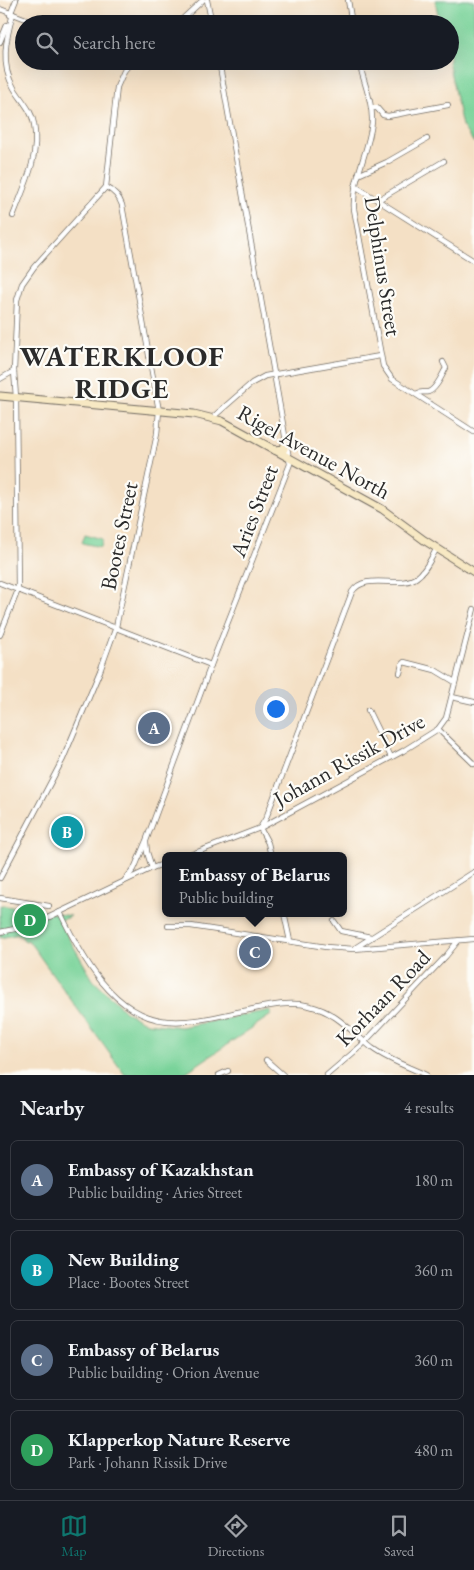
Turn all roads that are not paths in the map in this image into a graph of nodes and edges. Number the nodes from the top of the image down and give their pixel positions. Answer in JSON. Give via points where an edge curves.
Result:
{"nodes":[{"id":1,"x":16,"y":0,"type":"edge"},
{"id":2,"x":203,"y":0,"type":"edge"},
{"id":3,"x":206,"y":0,"type":"edge"},
{"id":4,"x":348,"y":0,"type":"edge"},
{"id":5,"x":0,"y":9,"type":"edge"},
{"id":6,"x":12,"y":14,"type":"junction"},
{"id":7,"x":15,"y":15,"type":"edge"},
{"id":8,"x":187,"y":15,"type":"edge"},
{"id":9,"x":210,"y":15,"type":"edge"},
{"id":10,"x":350,"y":15,"type":"edge"},
{"id":11,"x":0,"y":42,"type":"edge"},
{"id":12,"x":125,"y":70,"type":"edge"},
{"id":13,"x":221,"y":70,"type":"edge"},
{"id":14,"x":361,"y":70,"type":"edge"},
{"id":15,"x":448,"y":105,"type":"dead end"},
{"id":16,"x":371,"y":108,"type":"junction"},
{"id":17,"x":427,"y":139,"type":"dead end"},
{"id":18,"x":444,"y":161,"type":"dead end"},
{"id":19,"x":358,"y":175,"type":"junction"},
{"id":20,"x":355,"y":186,"type":"junction"},
{"id":21,"x":106,"y":187,"type":"junction"},
{"id":22,"x":378,"y":200,"type":"junction"},
{"id":23,"x":12,"y":216,"type":"dead end"},
{"id":24,"x":474,"y":261,"type":"edge"},
{"id":25,"x":380,"y":356,"type":"junction"},
{"id":26,"x":444,"y":362,"type":"dead end"},
{"id":27,"x":14,"y":371,"type":"junction"},
{"id":28,"x":275,"y":375,"type":"junction"},
{"id":29,"x":0,"y":380,"type":"edge"},
{"id":30,"x":416,"y":394,"type":"junction"},
{"id":31,"x":0,"y":396,"type":"edge"},
{"id":32,"x":16,"y":399,"type":"junction"},
{"id":33,"x":0,"y":400,"type":"edge"},
{"id":34,"x":158,"y":411,"type":"junction"},
{"id":35,"x":212,"y":418,"type":"junction"},
{"id":36,"x":474,"y":432,"type":"edge"},
{"id":37,"x":286,"y":440,"type":"junction"},
{"id":38,"x":275,"y":450,"type":"junction"},
{"id":39,"x":290,"y":458,"type":"junction"},
{"id":40,"x":437,"y":548,"type":"junction"},
{"id":41,"x":474,"y":572,"type":"edge"},
{"id":42,"x":0,"y":583,"type":"edge"},
{"id":43,"x":18,"y":590,"type":"junction"},
{"id":44,"x":474,"y":609,"type":"edge"},
{"id":45,"x":116,"y":627,"type":"junction"},
{"id":46,"x":0,"y":635,"type":"edge"},
{"id":47,"x":211,"y":665,"type":"junction"},
{"id":48,"x":400,"y":673,"type":"dead end"},
{"id":49,"x":455,"y":682,"type":"junction"},
{"id":50,"x":452,"y":697,"type":"junction"},
{"id":51,"x":474,"y":702,"type":"edge"},
{"id":52,"x":368,"y":710,"type":"dead end"},
{"id":53,"x":438,"y":729,"type":"junction"},
{"id":54,"x":391,"y":757,"type":"junction"},
{"id":55,"x":474,"y":764,"type":"edge"},
{"id":56,"x":260,"y":828,"type":"junction"},
{"id":57,"x":146,"y":841,"type":"junction"},
{"id":58,"x":197,"y":852,"type":"edge"},
{"id":59,"x":270,"y":852,"type":"edge"},
{"id":60,"x":162,"y":864,"type":"edge"},
{"id":61,"x":152,"y":868,"type":"junction"},
{"id":62,"x":474,"y":872,"type":"edge"},
{"id":63,"x":0,"y":878,"type":"edge"},
{"id":64,"x":125,"y":880,"type":"junction"},
{"id":65,"x":0,"y":898,"type":"edge"},
{"id":66,"x":49,"y":906,"type":"dead end"},
{"id":67,"x":60,"y":912,"type":"junction"},
{"id":68,"x":285,"y":917,"type":"edge"},
{"id":69,"x":334,"y":921,"type":"dead end"},
{"id":70,"x":168,"y":926,"type":"dead end"},
{"id":71,"x":0,"y":932,"type":"edge"},
{"id":72,"x":371,"y":937,"type":"junction"},
{"id":73,"x":474,"y":939,"type":"edge"},
{"id":74,"x":290,"y":941,"type":"junction"},
{"id":75,"x":458,"y":941,"type":"junction"},
{"id":76,"x":354,"y":949,"type":"junction"},
{"id":77,"x":365,"y":1042,"type":"junction"},
{"id":78,"x":266,"y":1060,"type":"dead end"},
{"id":79,"x":228,"y":1071,"type":"dead end"},
{"id":80,"x":220,"y":1075,"type":"edge"},
{"id":81,"x":283,"y":1075,"type":"edge"},
{"id":82,"x":327,"y":1075,"type":"edge"},
{"id":83,"x":425,"y":1075,"type":"edge"}],
"edges":[{"from":1,"to":6,"type":"street"},
{"from":2,"to":8,"type":"street"},
{"from":3,"to":9,"type":"street"},
{"from":4,"to":10,"type":"street"},
{"from":5,"to":6,"type":"street"},
{"from":6,"to":7,"type":"street"},
{"from":6,"to":11,"type":"street"},
{"from":6,"to":23,"type":"street","via":[[5,59],[13,87],[32,117],[35,140],[33,165]]},
{"from":12,"to":21,"type":"street","via":[[116,92]]},
{"from":13,"to":28,"type":"street","name":"Aries Street"},
{"from":14,"to":16,"type":"street","name":"Delphinus Street"},
{"from":15,"to":16,"type":"street","via":[[385,116],[379,109]]},
{"from":16,"to":19,"type":"street","name":"Delphinus Street","via":[[372,120]]},
{"from":17,"to":19,"type":"street"},
{"from":18,"to":22,"type":"street"},
{"from":19,"to":20,"type":"street","name":"Delphinus Street"},
{"from":20,"to":22,"type":"street"},
{"from":20,"to":25,"type":"street","name":"Delphinus Street","via":[[354,209]]},
{"from":21,"to":27,"type":"street","via":[[22,284],[17,300]]},
{"from":21,"to":34,"type":"street","name":"Bootes Street","via":[[115,192],[122,205]]},
{"from":22,"to":24,"type":"street"},
{"from":25,"to":28,"type":"street"},
{"from":25,"to":30,"type":"street","name":"Delphinus Street","via":[[392,379]]},
{"from":26,"to":30,"type":"street","via":[[446,368],[434,387]]},
{"from":27,"to":29,"type":"street"},
{"from":27,"to":32,"type":"street"},
{"from":28,"to":35,"type":"street","via":[[252,383]]},
{"from":28,"to":37,"type":"street","name":"Aries Street"},
{"from":30,"to":36,"type":"street","name":"Delphinus Street"},
{"from":31,"to":32,"type":"main road","name":"Rigel Avenue North"},
{"from":32,"to":33,"type":"main road","name":"Rigel Avenue North"},
{"from":32,"to":34,"type":"main road","name":"Rigel Avenue North"},
{"from":32,"to":43,"type":"street"},
{"from":34,"to":35,"type":"main road","name":"Rigel Avenue North"},
{"from":34,"to":45,"type":"street","name":"Bootes Street","via":[[157,434]]},
{"from":35,"to":38,"type":"main road","name":"Rigel Avenue North"},
{"from":37,"to":38,"type":"main road","via":[[284,449]]},
{"from":37,"to":39,"type":"street","name":"Aries Street"},
{"from":38,"to":39,"type":"main road","name":"Rigel Avenue North"},
{"from":39,"to":40,"type":"main road","name":"Rigel Avenue North","via":[[382,509]]},
{"from":39,"to":47,"type":"street","name":"Aries Street"},
{"from":40,"to":41,"type":"main road","name":"Rigel Avenue North"},
{"from":40,"to":56,"type":"street","via":[[416,578],[365,582],[352,592]]},
{"from":42,"to":43,"type":"street"},
{"from":43,"to":45,"type":"street"},
{"from":43,"to":46,"type":"street"},
{"from":44,"to":49,"type":"street","name":"Johann Rissik Drive"},
{"from":45,"to":47,"type":"street"},
{"from":45,"to":63,"type":"street","name":"Bootes Street","via":[[63,759]]},
{"from":47,"to":57,"type":"street","name":"Aries Street"},
{"from":48,"to":49,"type":"street","via":[[404,662],[435,670]]},
{"from":49,"to":50,"type":"street","name":"Johann Rissik Drive"},
{"from":50,"to":51,"type":"street"},
{"from":50,"to":53,"type":"street","name":"Johann Rissik Drive","via":[[446,718]]},
{"from":52,"to":54,"type":"street"},
{"from":53,"to":54,"type":"street","name":"Johann Rissik Drive"},
{"from":53,"to":55,"type":"street"},
{"from":54,"to":56,"type":"street","name":"Johann Rissik Drive"},
{"from":56,"to":58,"type":"street","name":"Johann Rissik Drive"},
{"from":56,"to":59,"type":"street"},
{"from":57,"to":61,"type":"street"},
{"from":57,"to":64,"type":"street","name":"Aries Street","via":[[134,869]]},
{"from":60,"to":61,"type":"street"},
{"from":61,"to":64,"type":"street"},
{"from":62,"to":72,"type":"street"},
{"from":64,"to":67,"type":"street"},
{"from":65,"to":66,"type":"street"},
{"from":67,"to":71,"type":"street","via":[[32,925]]},
{"from":67,"to":77,"type":"street","via":[[97,977],[119,999],[143,1016],[186,1021],[277,1005],[305,1005],[330,1014]]},
{"from":68,"to":74,"type":"street"},
{"from":69,"to":72,"type":"street","via":[[341,931]]},
{"from":70,"to":74,"type":"street","via":[[191,926]]},
{"from":72,"to":76,"type":"street"},
{"from":73,"to":75,"type":"street"},
{"from":74,"to":76,"type":"street"},
{"from":75,"to":76,"type":"street"},
{"from":75,"to":77,"type":"street","name":"Korhaan Road"},
{"from":77,"to":82,"type":"street","name":"Korhaan Road"},
{"from":77,"to":83,"type":"street"},
{"from":78,"to":81,"type":"street"},
{"from":79,"to":80,"type":"street"}]}
